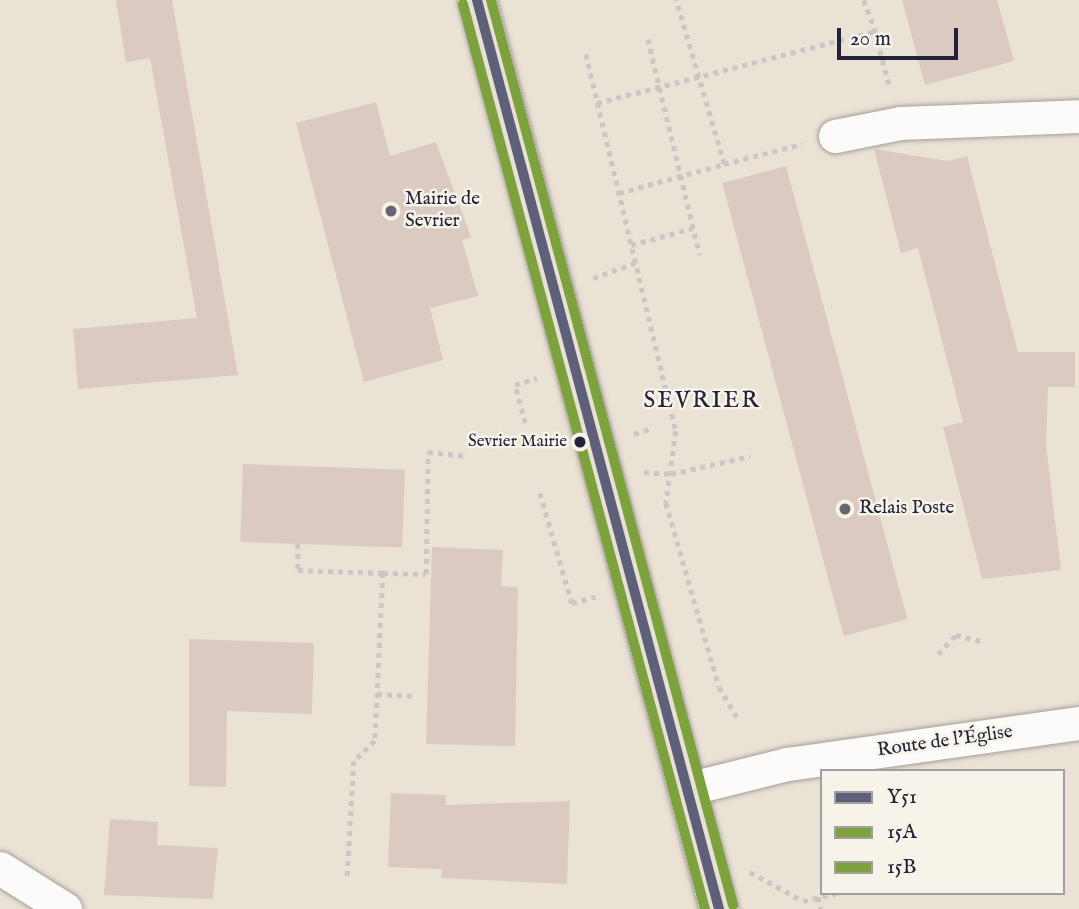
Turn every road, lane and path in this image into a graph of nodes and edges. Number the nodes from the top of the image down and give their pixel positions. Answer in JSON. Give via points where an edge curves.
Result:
{"nodes":[{"id":1,"x":477,"y":0,"type":"edge"},
{"id":2,"x":676,"y":0,"type":"edge"},
{"id":3,"x":864,"y":0,"type":"edge"},
{"id":4,"x":875,"y":31,"type":"junction"},
{"id":5,"x":648,"y":39,"type":"dead end"},
{"id":6,"x":586,"y":54,"type":"dead end"},
{"id":7,"x":699,"y":77,"type":"junction"},
{"id":8,"x":659,"y":87,"type":"junction"},
{"id":9,"x":597,"y":103,"type":"junction"},
{"id":10,"x":1079,"y":116,"type":"edge"},
{"id":11,"x":900,"y":123,"type":"junction"},
{"id":12,"x":835,"y":136,"type":"joint"},
{"id":13,"x":724,"y":164,"type":"junction"},
{"id":14,"x":681,"y":176,"type":"junction"},
{"id":15,"x":619,"y":193,"type":"junction"},
{"id":16,"x":693,"y":228,"type":"junction"},
{"id":17,"x":631,"y":245,"type":"junction"},
{"id":18,"x":699,"y":256,"type":"dead end"},
{"id":19,"x":635,"y":263,"type":"junction"},
{"id":20,"x":592,"y":275,"type":"dead end"},
{"id":21,"x":515,"y":385,"type":"dead end"},
{"id":22,"x":524,"y":423,"type":"dead end"},
{"id":23,"x":468,"y":456,"type":"dead end"},
{"id":24,"x":750,"y":456,"type":"dead end"},
{"id":25,"x":641,"y":462,"type":"dead end"},
{"id":26,"x":671,"y":474,"type":"junction"},
{"id":27,"x":540,"y":493,"type":"dead end"},
{"id":28,"x":298,"y":544,"type":"dead end"},
{"id":29,"x":383,"y":573,"type":"junction"},
{"id":30,"x":572,"y":603,"type":"dead end"},
{"id":31,"x":985,"y":642,"type":"dead end"},
{"id":32,"x":938,"y":654,"type":"dead end"},
{"id":33,"x":377,"y":694,"type":"junction"},
{"id":34,"x":412,"y":696,"type":"dead end"},
{"id":35,"x":737,"y":717,"type":"dead end"},
{"id":36,"x":1079,"y":723,"type":"edge"},
{"id":37,"x":687,"y":789,"type":"junction"},
{"id":38,"x":0,"y":867,"type":"edge"},
{"id":39,"x":746,"y":870,"type":"dead end"},
{"id":40,"x":347,"y":881,"type":"dead end"},
{"id":41,"x":828,"y":895,"type":"edge"},
{"id":42,"x":818,"y":897,"type":"junction"},
{"id":43,"x":65,"y":909,"type":"edge"},
{"id":44,"x":719,"y":909,"type":"edge"},
{"id":45,"x":821,"y":909,"type":"edge"}],
"edges":[{"from":1,"to":37,"type":"main road"},
{"from":2,"to":7,"type":"path"},
{"from":3,"to":4,"type":"path"},
{"from":4,"to":7,"type":"path"},
{"from":4,"to":11,"type":"path"},
{"from":5,"to":8,"type":"path"},
{"from":6,"to":9,"type":"path"},
{"from":7,"to":8,"type":"path"},
{"from":7,"to":13,"type":"path"},
{"from":8,"to":9,"type":"path"},
{"from":8,"to":14,"type":"path"},
{"from":9,"to":15,"type":"path"},
{"from":10,"to":11,"type":"street"},
{"from":11,"to":12,"type":"street"},
{"from":12,"to":13,"type":"path"},
{"from":13,"to":14,"type":"path"},
{"from":14,"to":15,"type":"path"},
{"from":14,"to":16,"type":"path"},
{"from":15,"to":17,"type":"path"},
{"from":16,"to":17,"type":"path"},
{"from":16,"to":18,"type":"path"},
{"from":17,"to":19,"type":"path"},
{"from":19,"to":20,"type":"path"},
{"from":19,"to":26,"type":"path","via":[[676,431]]},
{"from":21,"to":22,"type":"path"},
{"from":23,"to":29,"type":"path","via":[[428,452],[426,574]]},
{"from":24,"to":26,"type":"path"},
{"from":25,"to":26,"type":"path","via":[[650,475]]},
{"from":26,"to":35,"type":"path","via":[[666,503],[719,687]]},
{"from":27,"to":30,"type":"path"},
{"from":28,"to":29,"type":"path","via":[[298,570]]},
{"from":29,"to":33,"type":"path"},
{"from":31,"to":32,"type":"path","via":[[956,635]]},
{"from":33,"to":34,"type":"path"},
{"from":33,"to":40,"type":"path","via":[[375,741],[354,761]]},
{"from":36,"to":37,"type":"street","name":"Route de l'Église","via":[[787,764]]},
{"from":37,"to":44,"type":"main road"},
{"from":38,"to":43,"type":"street"},
{"from":39,"to":42,"type":"path","via":[[803,901]]},
{"from":41,"to":42,"type":"path"},
{"from":42,"to":45,"type":"path"}]}
